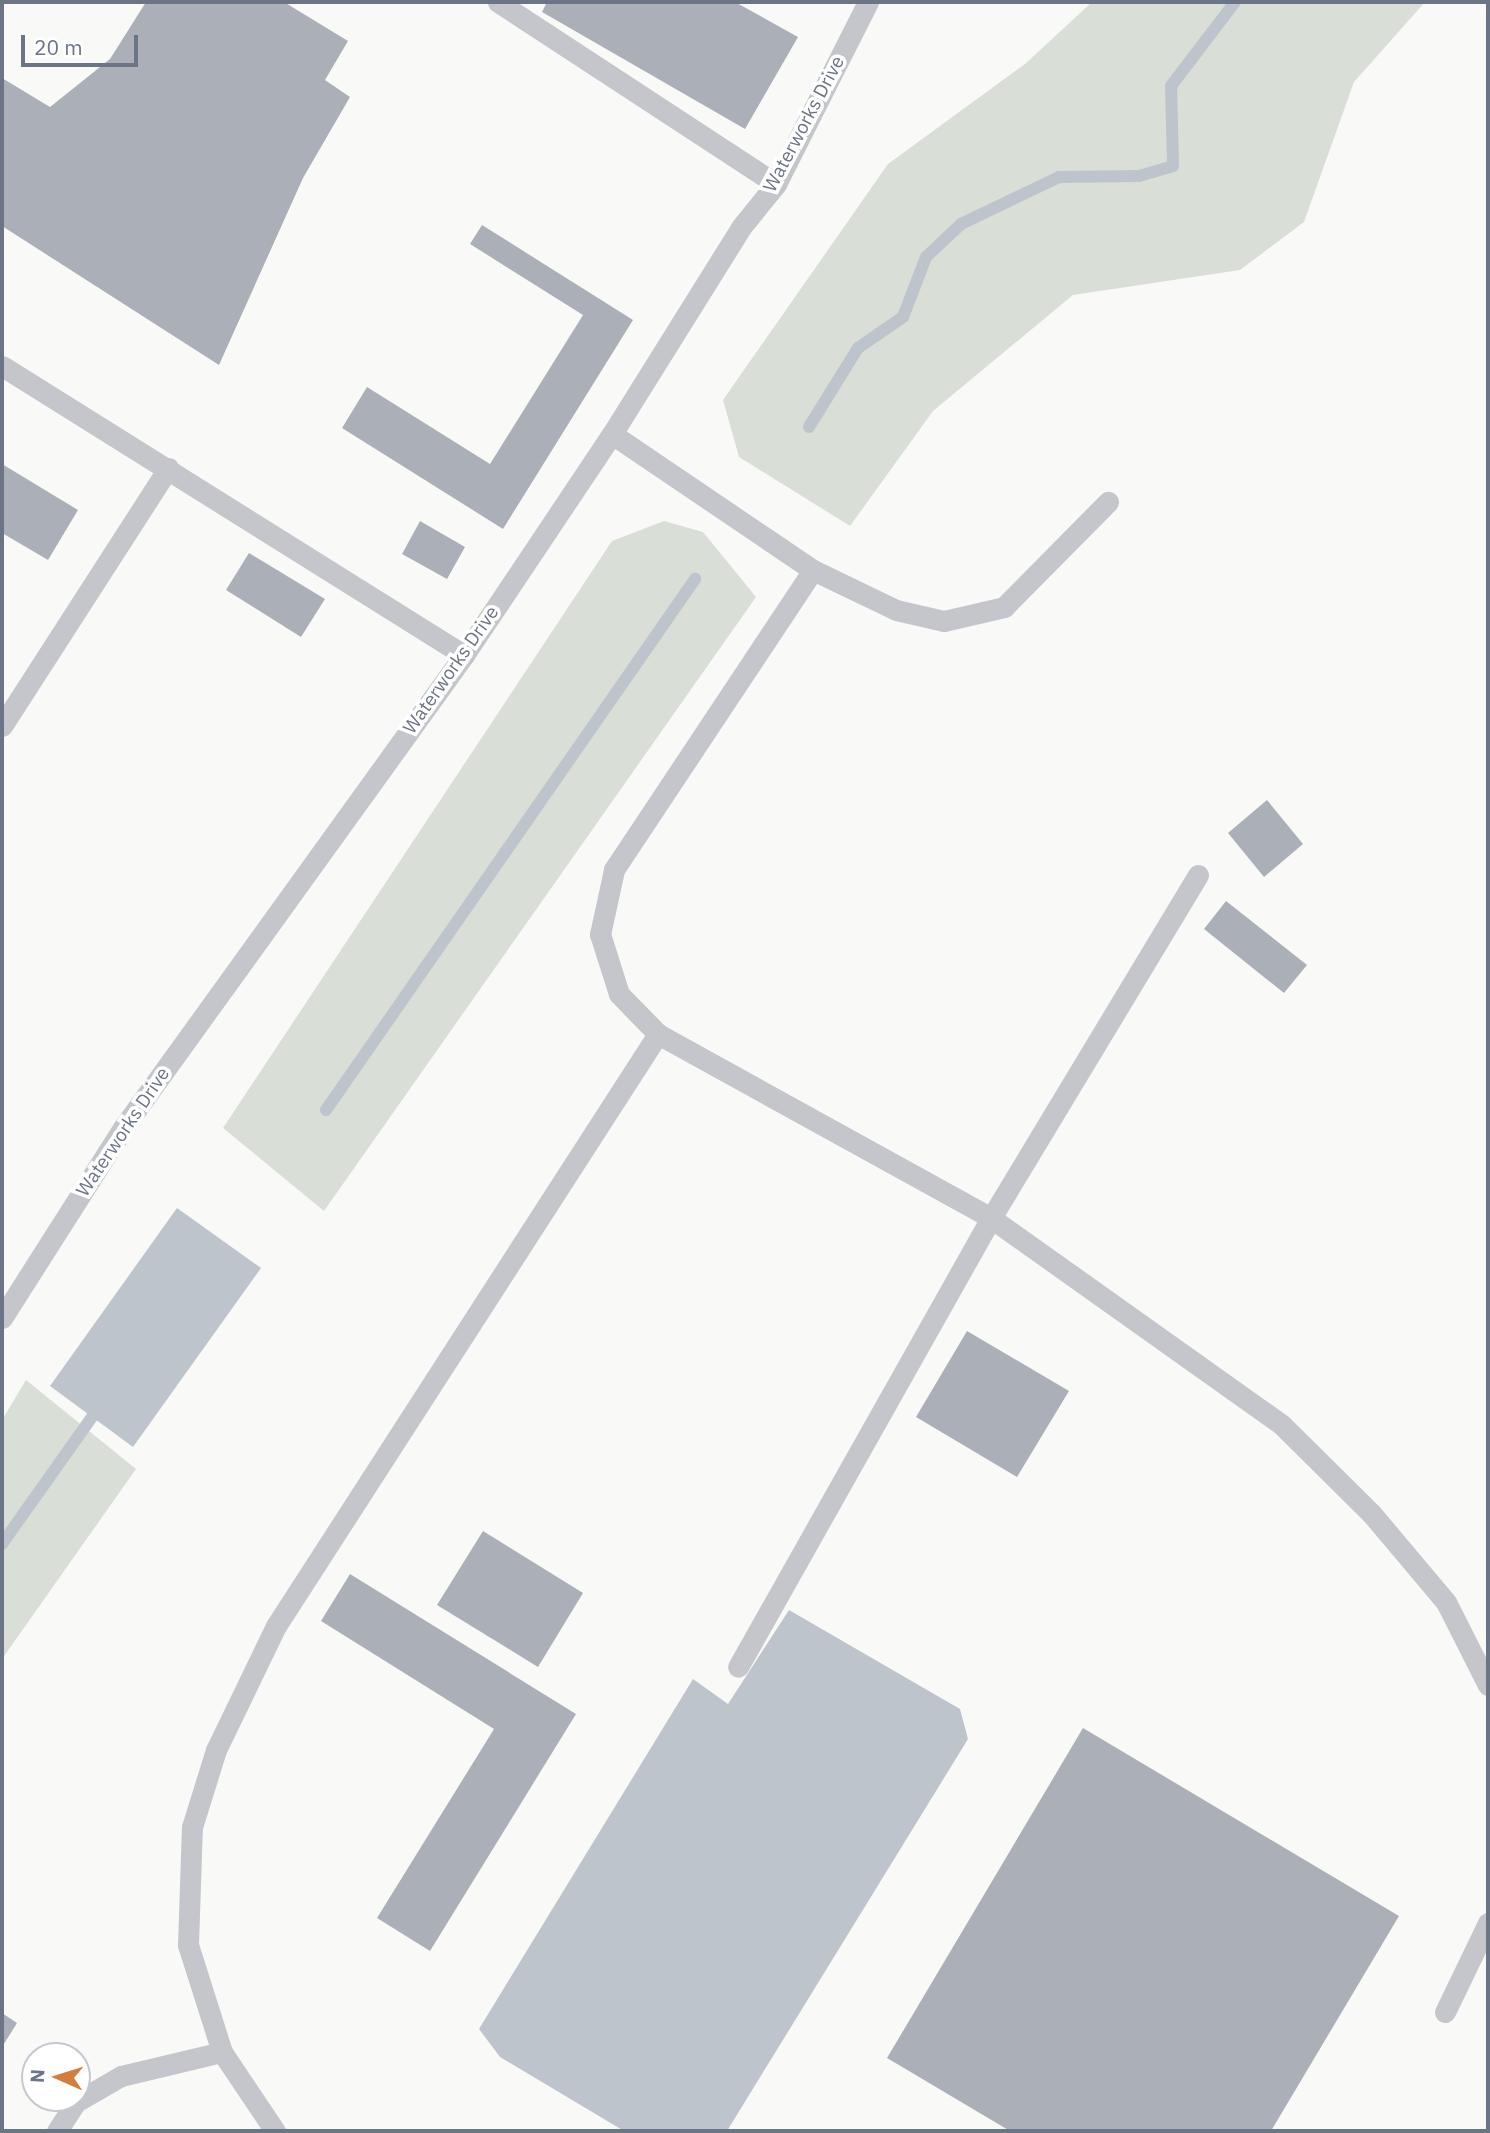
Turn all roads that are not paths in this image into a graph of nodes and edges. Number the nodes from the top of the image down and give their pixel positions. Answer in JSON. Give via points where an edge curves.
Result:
{"nodes":[{"id":1,"x":498,"y":2,"type":"edge"},
{"id":2,"x":869,"y":2,"type":"edge"},
{"id":3,"x":776,"y":184,"type":"junction"},
{"id":4,"x":2,"y":366,"type":"edge"},
{"id":5,"x":612,"y":434,"type":"junction"},
{"id":6,"x":168,"y":468,"type":"junction"},
{"id":7,"x":1108,"y":502,"type":"dead end"},
{"id":8,"x":813,"y":570,"type":"junction"},
{"id":9,"x":464,"y":654,"type":"junction"},
{"id":10,"x":2,"y":726,"type":"edge"},
{"id":11,"x":1198,"y":875,"type":"dead end"},
{"id":12,"x":658,"y":1034,"type":"junction"},
{"id":13,"x":991,"y":1218,"type":"junction"},
{"id":14,"x":2,"y":1318,"type":"edge"},
{"id":15,"x":737,"y":1667,"type":"dead end"},
{"id":16,"x":1488,"y":1685,"type":"edge"},
{"id":17,"x":1488,"y":1923,"type":"edge"},
{"id":18,"x":1445,"y":2012,"type":"dead end"},
{"id":19,"x":222,"y":2052,"type":"junction"},
{"id":20,"x":57,"y":2131,"type":"edge"},
{"id":21,"x":275,"y":2131,"type":"edge"}],
"edges":[{"from":1,"to":3,"type":"lane"},
{"from":2,"to":3,"type":"lane","name":"Waterworks Drive"},
{"from":3,"to":5,"type":"lane","name":"Waterworks Drive","via":[[742,226]]},
{"from":4,"to":6,"type":"lane"},
{"from":5,"to":8,"type":"lane"},
{"from":5,"to":9,"type":"lane","name":"Waterworks Drive"},
{"from":6,"to":9,"type":"lane"},
{"from":6,"to":10,"type":"lane"},
{"from":7,"to":8,"type":"lane","via":[[1004,607],[944,621],[896,610]]},
{"from":8,"to":12,"type":"lane","via":[[614,870],[600,934],[619,994]]},
{"from":9,"to":14,"type":"lane","name":"Waterworks Drive","via":[[123,1128]]},
{"from":11,"to":13,"type":"lane"},
{"from":12,"to":13,"type":"lane"},
{"from":12,"to":19,"type":"lane","via":[[276,1626],[216,1750],[192,1827],[188,1945]]},
{"from":13,"to":15,"type":"lane"},
{"from":13,"to":16,"type":"lane","via":[[1282,1425],[1371,1513],[1446,1602]]},
{"from":17,"to":18,"type":"lane"},
{"from":19,"to":20,"type":"lane","via":[[121,2076],[76,2102]]},
{"from":19,"to":21,"type":"lane"}]}
